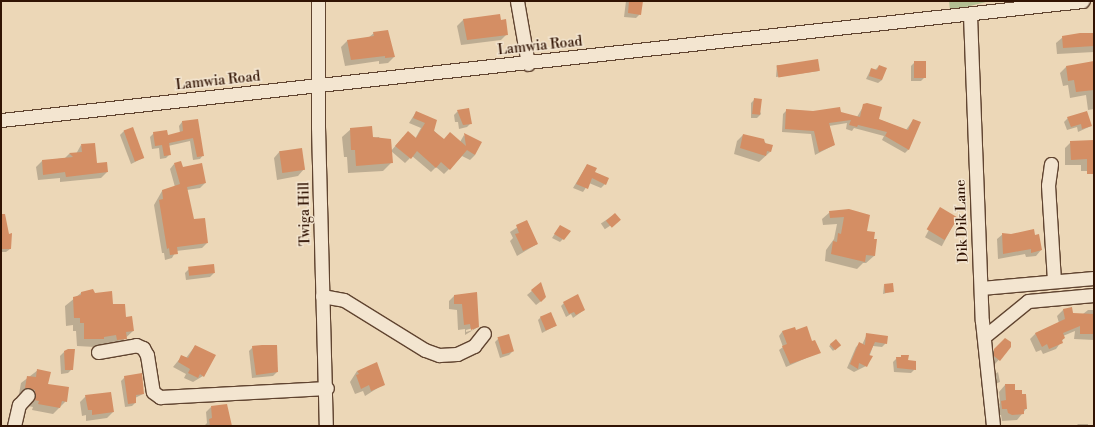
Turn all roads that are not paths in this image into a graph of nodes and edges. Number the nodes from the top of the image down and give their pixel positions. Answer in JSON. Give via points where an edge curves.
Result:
{"nodes":[{"id":1,"x":318,"y":1,"type":"edge"},
{"id":2,"x":517,"y":1,"type":"edge"},
{"id":3,"x":1082,"y":1,"type":"edge"},
{"id":4,"x":970,"y":15,"type":"junction"},
{"id":5,"x":528,"y":64,"type":"junction"},
{"id":6,"x":318,"y":87,"type":"junction"},
{"id":7,"x":1,"y":120,"type":"edge"},
{"id":8,"x":1051,"y":164,"type":"dead end"},
{"id":9,"x":1094,"y":278,"type":"edge"},
{"id":10,"x":1054,"y":280,"type":"junction"},
{"id":11,"x":981,"y":288,"type":"junction"},
{"id":12,"x":1094,"y":294,"type":"edge"},
{"id":13,"x":322,"y":296,"type":"junction"},
{"id":14,"x":484,"y":333,"type":"dead end"},
{"id":15,"x":986,"y":336,"type":"junction"},
{"id":16,"x":98,"y":352,"type":"dead end"},
{"id":17,"x":327,"y":388,"type":"junction"},
{"id":18,"x":28,"y":395,"type":"dead end"},
{"id":19,"x":14,"y":426,"type":"edge"},
{"id":20,"x":326,"y":426,"type":"edge"},
{"id":21,"x":993,"y":426,"type":"edge"}],
"edges":[{"from":1,"to":6,"type":"street","name":"Twiga Hill"},
{"from":2,"to":5,"type":"street"},
{"from":3,"to":4,"type":"street","name":"Lamwia Road"},
{"from":4,"to":5,"type":"street","name":"Lamwia Road"},
{"from":4,"to":11,"type":"street","name":"Dik Dik Lane"},
{"from":5,"to":6,"type":"street","name":"Lamwia Road"},
{"from":6,"to":7,"type":"street","name":"Lamwia Road"},
{"from":6,"to":13,"type":"street","name":"Twiga Hill"},
{"from":8,"to":10,"type":"street","via":[[1048,185]]},
{"from":9,"to":10,"type":"street"},
{"from":10,"to":11,"type":"street"},
{"from":11,"to":15,"type":"street","name":"Dik Dik Lane"},
{"from":12,"to":15,"type":"street","via":[[1028,301]]},
{"from":13,"to":14,"type":"street","via":[[344,300],[425,350],[439,355],[457,354],[474,346]]},
{"from":13,"to":17,"type":"street","name":"Twiga Hill"},
{"from":15,"to":21,"type":"street","name":"Dik Dik Lane"},
{"from":16,"to":17,"type":"street","via":[[136,345],[143,348],[147,355],[153,392],[160,397]]},
{"from":17,"to":20,"type":"street","name":"Twiga Hill"},
{"from":18,"to":19,"type":"street","via":[[19,405]]}]}
